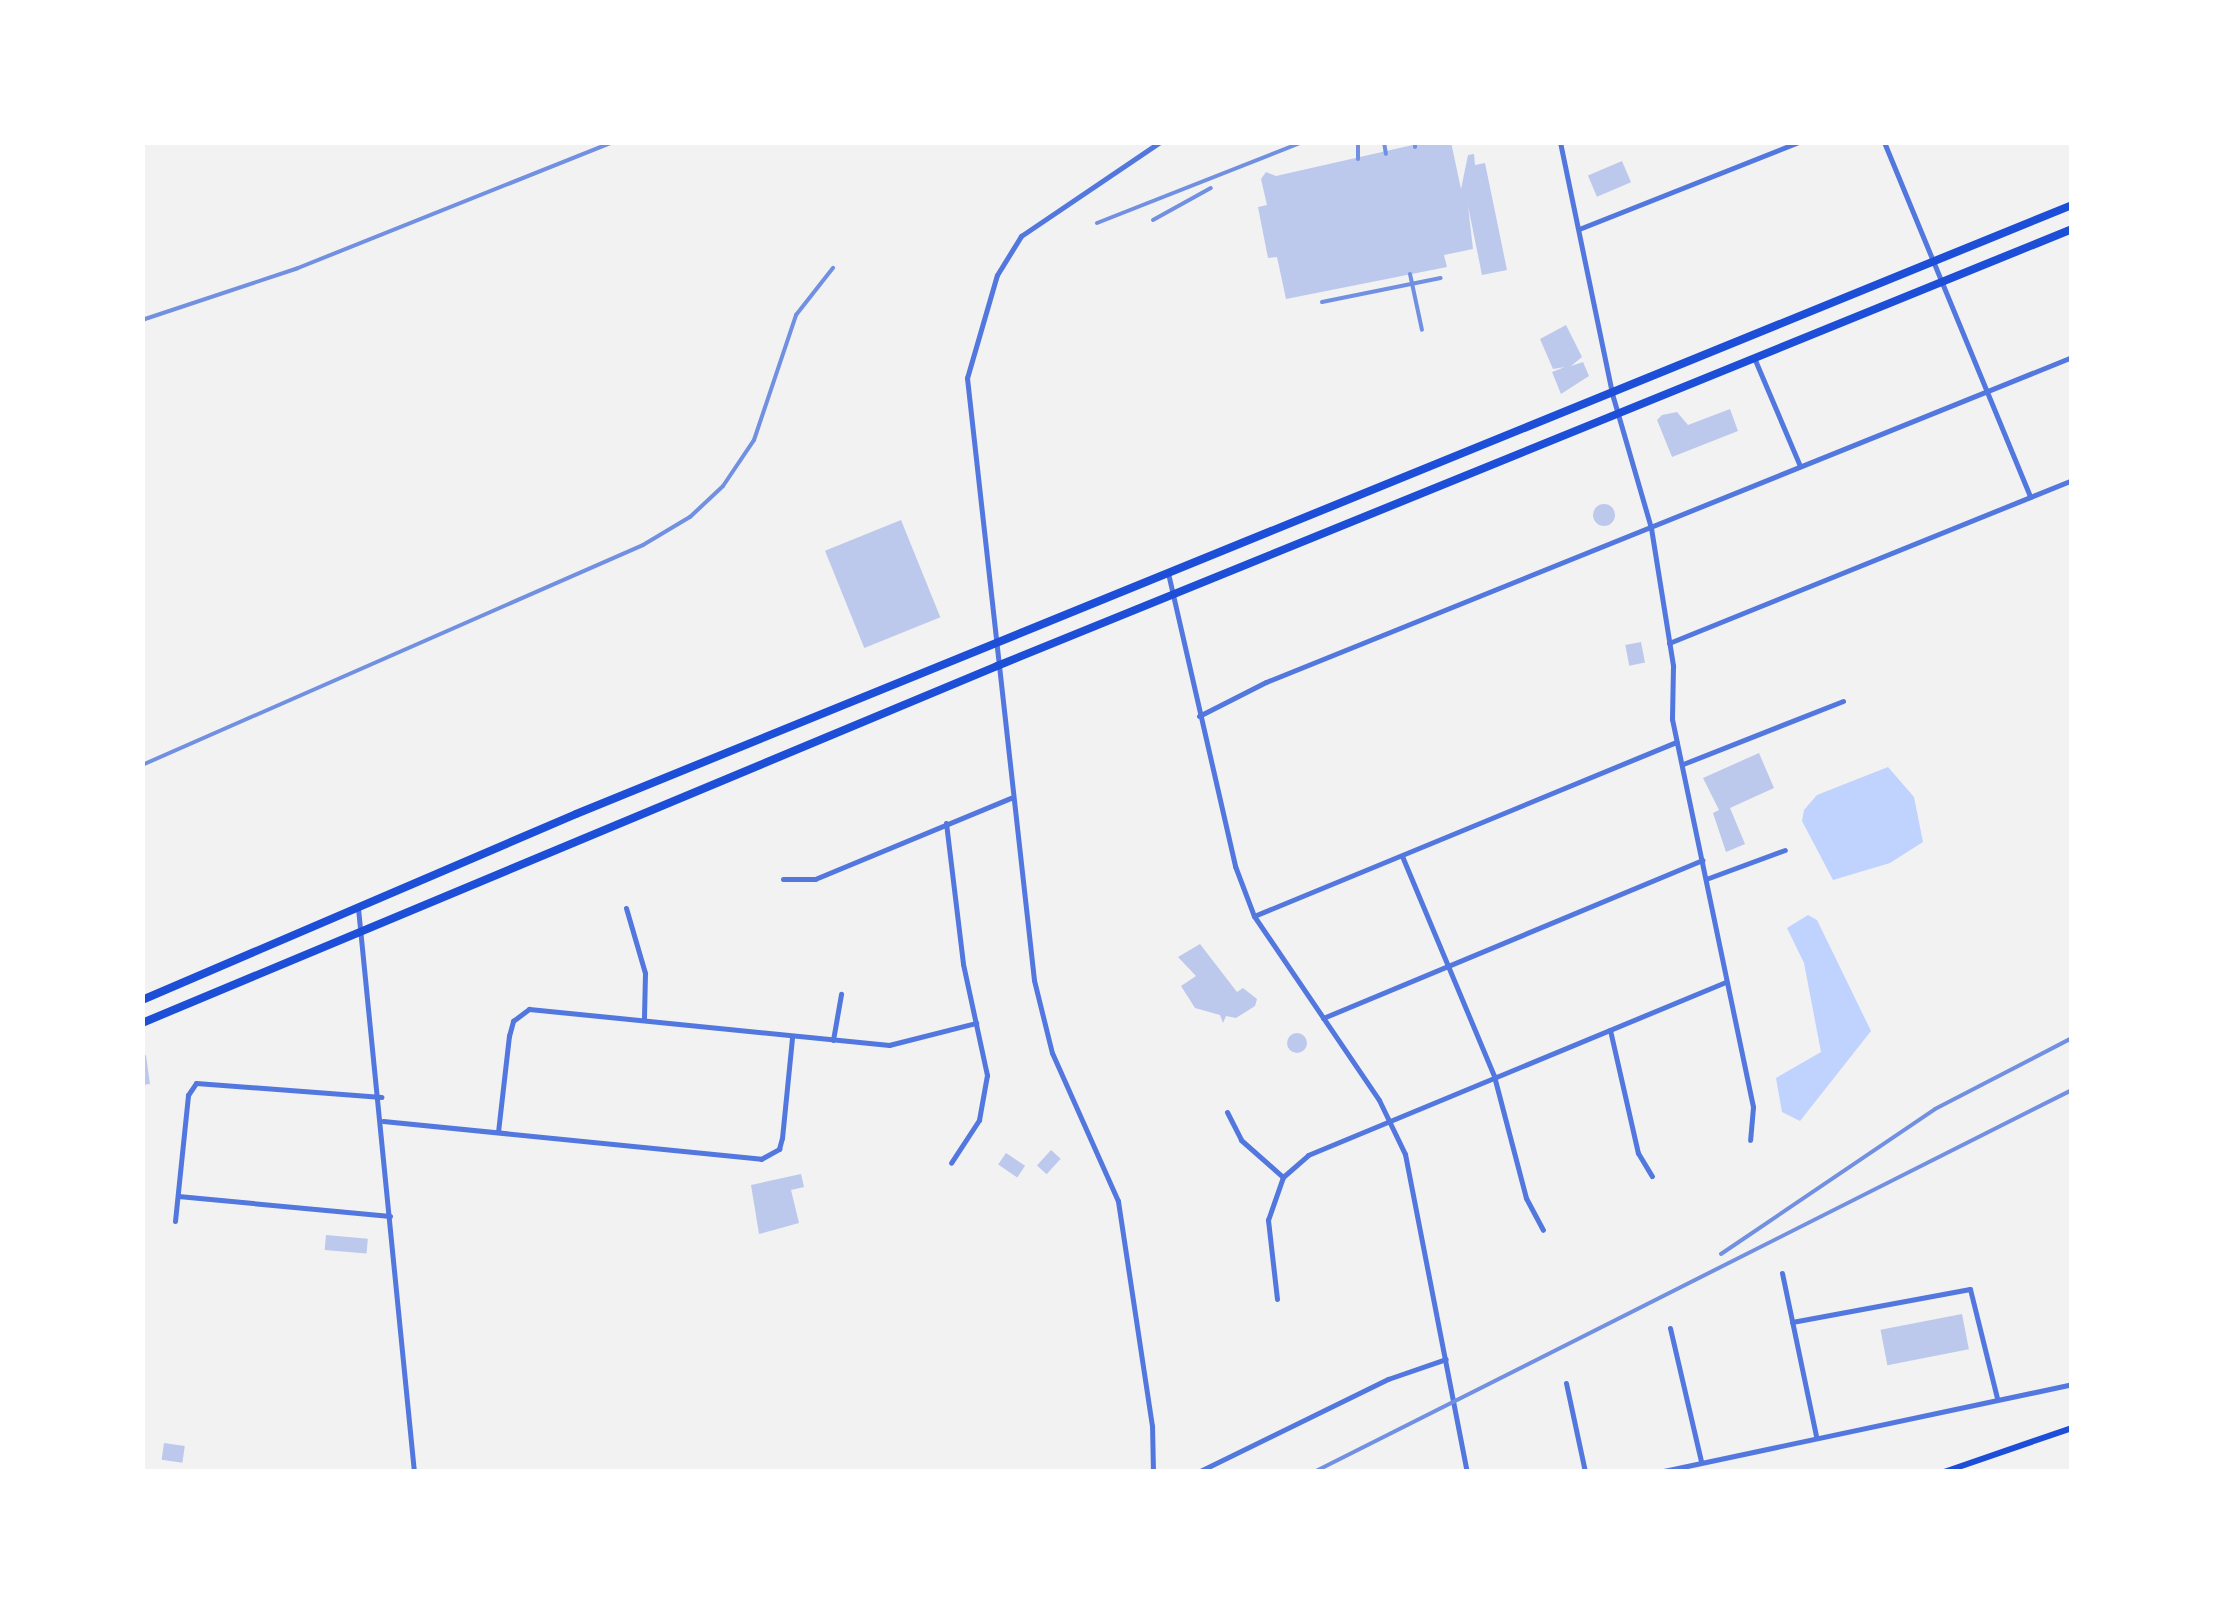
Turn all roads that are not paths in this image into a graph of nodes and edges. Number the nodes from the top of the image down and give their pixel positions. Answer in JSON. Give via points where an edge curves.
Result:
{"nodes":[{"id":1,"x":1160,"y":142,"type":"edge"},
{"id":2,"x":1560,"y":142,"type":"edge"},
{"id":3,"x":1800,"y":142,"type":"edge"},
{"id":4,"x":1884,"y":142,"type":"edge"},
{"id":5,"x":2072,"y":205,"type":"edge"},
{"id":6,"x":1578,"y":229,"type":"junction"},
{"id":7,"x":2072,"y":230,"type":"edge"},
{"id":8,"x":1931,"y":263,"type":"junction"},
{"id":9,"x":1940,"y":284,"type":"junction"},
{"id":10,"x":2072,"y":357,"type":"edge"},
{"id":11,"x":1755,"y":360,"type":"junction"},
{"id":12,"x":1612,"y":392,"type":"junction"},
{"id":13,"x":1986,"y":393,"type":"junction"},
{"id":14,"x":1618,"y":412,"type":"junction"},
{"id":15,"x":1800,"y":466,"type":"junction"},
{"id":16,"x":2072,"y":480,"type":"edge"},
{"id":17,"x":2030,"y":497,"type":"junction"},
{"id":18,"x":1651,"y":528,"type":"junction"},
{"id":19,"x":1168,"y":573,"type":"junction"},
{"id":20,"x":1172,"y":596,"type":"junction"},
{"id":21,"x":1670,"y":643,"type":"junction"},
{"id":22,"x":995,"y":644,"type":"junction"},
{"id":23,"x":997,"y":666,"type":"junction"},
{"id":24,"x":1844,"y":701,"type":"dead end"},
{"id":25,"x":1199,"y":716,"type":"junction"},
{"id":26,"x":1677,"y":742,"type":"junction"},
{"id":27,"x":1683,"y":764,"type":"junction"},
{"id":28,"x":1012,"y":798,"type":"junction"},
{"id":29,"x":946,"y":823,"type":"junction"},
{"id":30,"x":1785,"y":850,"type":"dead end"},
{"id":31,"x":1402,"y":856,"type":"junction"},
{"id":32,"x":1702,"y":860,"type":"junction"},
{"id":33,"x":783,"y":879,"type":"dead end"},
{"id":34,"x":1706,"y":879,"type":"junction"},
{"id":35,"x":358,"y":908,"type":"junction"},
{"id":36,"x":626,"y":908,"type":"dead end"},
{"id":37,"x":1254,"y":916,"type":"junction"},
{"id":38,"x":359,"y":929,"type":"junction"},
{"id":39,"x":1450,"y":966,"type":"junction"},
{"id":40,"x":1726,"y":982,"type":"junction"},
{"id":41,"x":842,"y":994,"type":"dead end"},
{"id":42,"x":142,"y":1000,"type":"edge"},
{"id":43,"x":644,"y":1018,"type":"junction"},
{"id":44,"x":1323,"y":1018,"type":"junction"},
{"id":45,"x":142,"y":1023,"type":"edge"},
{"id":46,"x":976,"y":1023,"type":"junction"},
{"id":47,"x":1610,"y":1030,"type":"junction"},
{"id":48,"x":792,"y":1036,"type":"junction"},
{"id":49,"x":833,"y":1040,"type":"junction"},
{"id":50,"x":1494,"y":1076,"type":"junction"},
{"id":51,"x":381,"y":1097,"type":"junction"},
{"id":52,"x":1226,"y":1112,"type":"dead end"},
{"id":53,"x":1391,"y":1120,"type":"junction"},
{"id":54,"x":383,"y":1121,"type":"junction"},
{"id":55,"x":498,"y":1132,"type":"junction"},
{"id":56,"x":1750,"y":1140,"type":"dead end"},
{"id":57,"x":951,"y":1163,"type":"dead end"},
{"id":58,"x":1652,"y":1176,"type":"dead end"},
{"id":59,"x":1283,"y":1177,"type":"junction"},
{"id":60,"x":178,"y":1196,"type":"junction"},
{"id":61,"x":390,"y":1216,"type":"junction"},
{"id":62,"x":175,"y":1221,"type":"dead end"},
{"id":63,"x":1543,"y":1230,"type":"dead end"},
{"id":64,"x":1782,"y":1273,"type":"dead end"},
{"id":65,"x":1276,"y":1299,"type":"dead end"},
{"id":66,"x":1792,"y":1322,"type":"junction"},
{"id":67,"x":1670,"y":1328,"type":"dead end"},
{"id":68,"x":1446,"y":1359,"type":"junction"},
{"id":69,"x":1566,"y":1383,"type":"dead end"},
{"id":70,"x":2072,"y":1384,"type":"edge"},
{"id":71,"x":1997,"y":1398,"type":"junction"},
{"id":72,"x":2072,"y":1428,"type":"edge"},
{"id":73,"x":1816,"y":1437,"type":"junction"},
{"id":74,"x":1701,"y":1462,"type":"junction"},
{"id":75,"x":414,"y":1472,"type":"edge"},
{"id":76,"x":1152,"y":1472,"type":"edge"},
{"id":77,"x":1198,"y":1472,"type":"edge"},
{"id":78,"x":1468,"y":1472,"type":"edge"},
{"id":79,"x":1585,"y":1472,"type":"edge"},
{"id":80,"x":1659,"y":1472,"type":"edge"},
{"id":81,"x":1944,"y":1472,"type":"edge"}],
"edges":[{"from":1,"to":22,"type":"street","via":[[1021,236],[997,275],[972,348],[967,408]]},
{"from":2,"to":6,"type":"street"},
{"from":3,"to":6,"type":"street"},
{"from":4,"to":8,"type":"street"},
{"from":5,"to":8,"type":"main road"},
{"from":6,"to":12,"type":"street"},
{"from":7,"to":9,"type":"main road"},
{"from":8,"to":9,"type":"street"},
{"from":8,"to":12,"type":"main road"},
{"from":9,"to":11,"type":"main road"},
{"from":9,"to":13,"type":"street"},
{"from":10,"to":13,"type":"street"},
{"from":11,"to":14,"type":"main road"},
{"from":11,"to":15,"type":"street"},
{"from":12,"to":14,"type":"street"},
{"from":12,"to":19,"type":"main road"},
{"from":13,"to":15,"type":"street"},
{"from":13,"to":17,"type":"street"},
{"from":14,"to":18,"type":"street"},
{"from":14,"to":20,"type":"main road"},
{"from":15,"to":18,"type":"street"},
{"from":16,"to":17,"type":"street"},
{"from":17,"to":21,"type":"street"},
{"from":18,"to":21,"type":"street"},
{"from":18,"to":25,"type":"street","via":[[1266,682]]},
{"from":19,"to":20,"type":"street"},
{"from":19,"to":22,"type":"main road"},
{"from":20,"to":23,"type":"main road"},
{"from":20,"to":25,"type":"street"},
{"from":21,"to":26,"type":"street"},
{"from":22,"to":23,"type":"street"},
{"from":22,"to":35,"type":"main road"},
{"from":23,"to":28,"type":"street"},
{"from":23,"to":38,"type":"main road"},
{"from":24,"to":27,"type":"street"},
{"from":25,"to":37,"type":"street"},
{"from":26,"to":27,"type":"street"},
{"from":26,"to":31,"type":"street"},
{"from":27,"to":32,"type":"street"},
{"from":28,"to":29,"type":"street"},
{"from":28,"to":76,"type":"street","via":[[1024,919],[1048,1039],[1118,1201],[1152,1426]]},
{"from":29,"to":33,"type":"street","via":[[815,878]]},
{"from":29,"to":46,"type":"street"},
{"from":30,"to":34,"type":"street"},
{"from":31,"to":37,"type":"street"},
{"from":31,"to":39,"type":"street"},
{"from":32,"to":34,"type":"street"},
{"from":32,"to":39,"type":"street"},
{"from":34,"to":40,"type":"street"},
{"from":35,"to":38,"type":"street"},
{"from":35,"to":42,"type":"main road"},
{"from":36,"to":43,"type":"street","via":[[645,973]]},
{"from":37,"to":44,"type":"street"},
{"from":38,"to":45,"type":"main road"},
{"from":38,"to":51,"type":"street"},
{"from":39,"to":44,"type":"street"},
{"from":39,"to":50,"type":"street"},
{"from":40,"to":47,"type":"street"},
{"from":40,"to":56,"type":"street","via":[[1753,1106]]},
{"from":41,"to":49,"type":"street"},
{"from":43,"to":48,"type":"street"},
{"from":43,"to":55,"type":"street","via":[[522,1012],[509,1036]]},
{"from":44,"to":53,"type":"street"},
{"from":46,"to":49,"type":"street","via":[[902,1044]]},
{"from":46,"to":57,"type":"street","via":[[985,1099]]},
{"from":47,"to":50,"type":"street"},
{"from":47,"to":58,"type":"street","via":[[1638,1153]]},
{"from":48,"to":49,"type":"street"},
{"from":48,"to":55,"type":"street","via":[[782,1138],[770,1156]]},
{"from":50,"to":53,"type":"street"},
{"from":50,"to":63,"type":"street","via":[[1526,1198]]},
{"from":51,"to":54,"type":"street"},
{"from":51,"to":60,"type":"street","via":[[196,1083],[188,1095]]},
{"from":52,"to":59,"type":"street","via":[[1241,1140]]},
{"from":53,"to":59,"type":"street","via":[[1308,1155]]},
{"from":53,"to":68,"type":"street","via":[[1416,1201]]},
{"from":54,"to":55,"type":"street"},
{"from":54,"to":61,"type":"street"},
{"from":59,"to":65,"type":"street","via":[[1268,1220]]},
{"from":60,"to":61,"type":"street"},
{"from":60,"to":62,"type":"street"},
{"from":61,"to":75,"type":"street"},
{"from":64,"to":66,"type":"street"},
{"from":66,"to":71,"type":"street","via":[[1970,1289]]},
{"from":66,"to":73,"type":"street"},
{"from":67,"to":74,"type":"street"},
{"from":68,"to":77,"type":"street","via":[[1354,1394]]},
{"from":68,"to":78,"type":"street"},
{"from":69,"to":79,"type":"street"},
{"from":70,"to":71,"type":"street"},
{"from":71,"to":73,"type":"street"},
{"from":72,"to":81,"type":"main road"},
{"from":73,"to":74,"type":"street"},
{"from":74,"to":80,"type":"street"}]}
